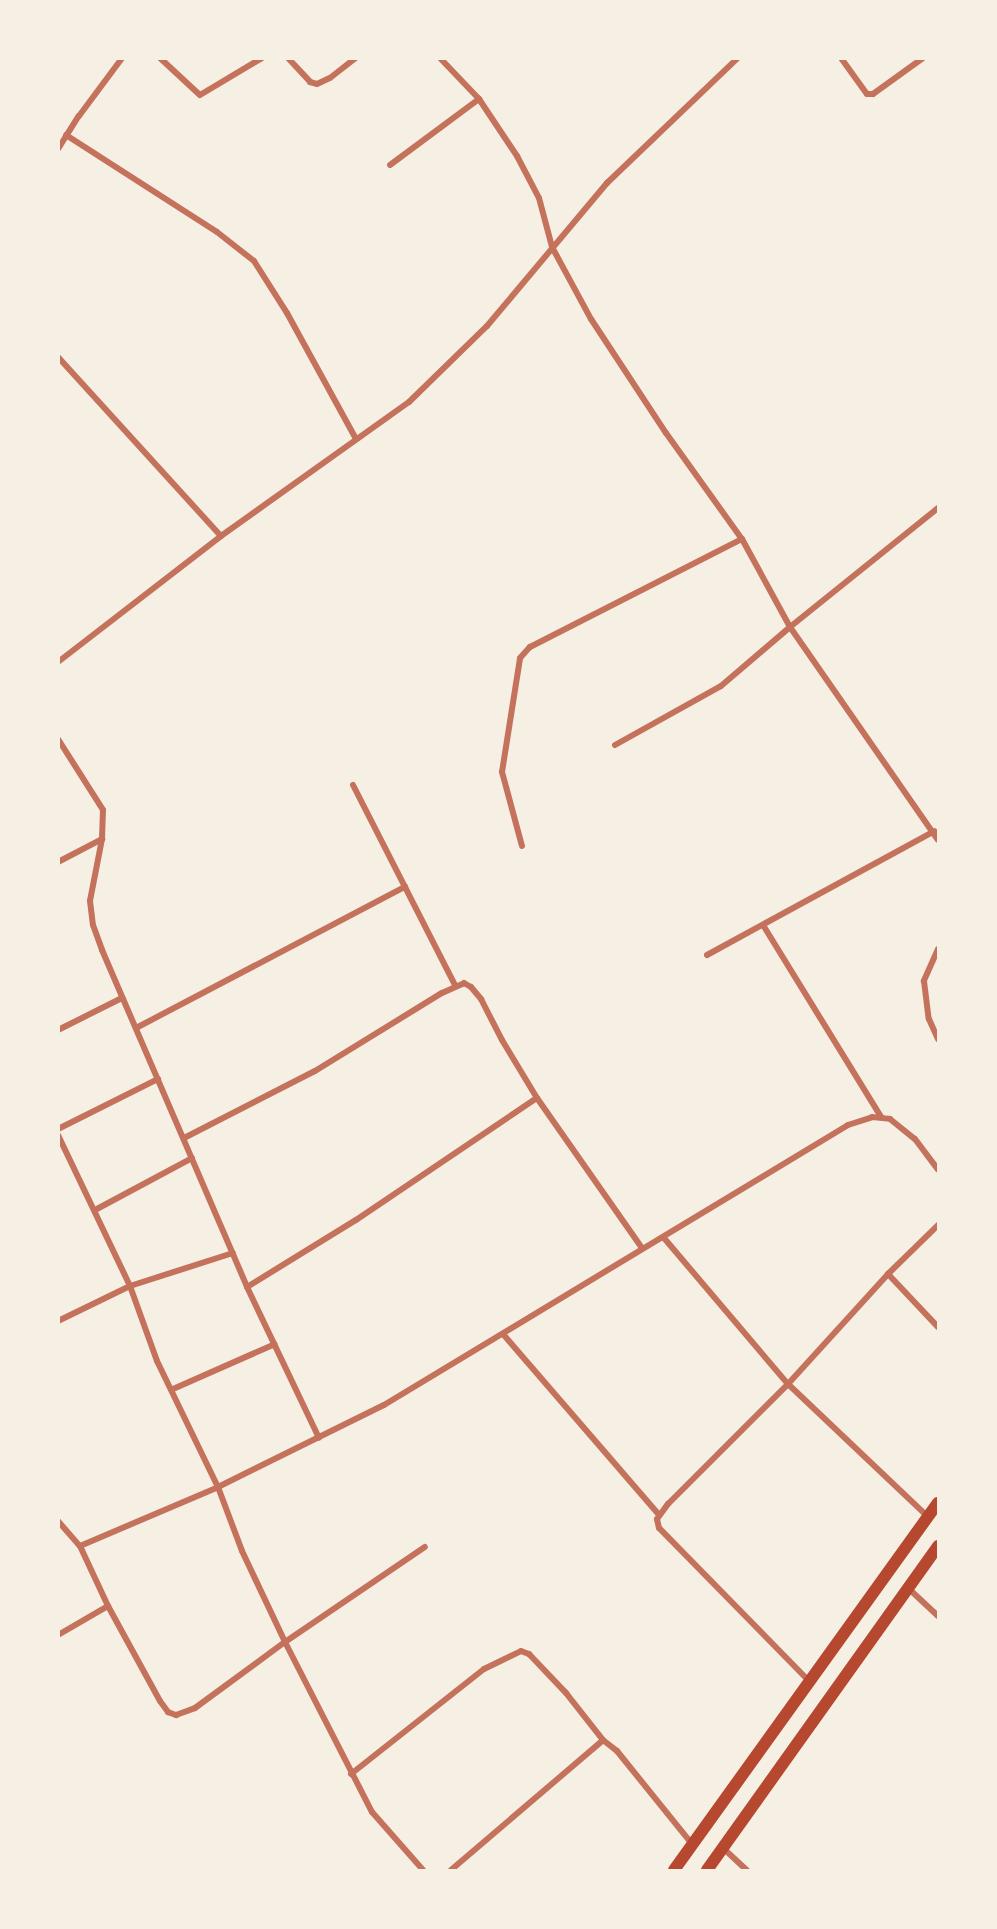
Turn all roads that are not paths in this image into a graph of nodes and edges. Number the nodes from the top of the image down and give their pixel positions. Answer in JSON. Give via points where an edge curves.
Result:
{"nodes":[{"id":1,"x":122,"y":58,"type":"edge"},
{"id":2,"x":160,"y":58,"type":"edge"},
{"id":3,"x":262,"y":58,"type":"edge"},
{"id":4,"x":288,"y":58,"type":"edge"},
{"id":5,"x":356,"y":58,"type":"edge"},
{"id":6,"x":440,"y":58,"type":"edge"},
{"id":7,"x":738,"y":58,"type":"edge"},
{"id":8,"x":841,"y":58,"type":"edge"},
{"id":9,"x":923,"y":58,"type":"edge"},
{"id":10,"x":479,"y":99,"type":"junction"},
{"id":11,"x":66,"y":135,"type":"junction"},
{"id":12,"x":58,"y":149,"type":"edge"},
{"id":13,"x":390,"y":165,"type":"dead end"},
{"id":14,"x":552,"y":248,"type":"junction"},
{"id":15,"x":58,"y":357,"type":"edge"},
{"id":16,"x":356,"y":439,"type":"junction"},
{"id":17,"x":939,"y":508,"type":"edge"},
{"id":18,"x":221,"y":536,"type":"junction"},
{"id":19,"x":742,"y":539,"type":"junction"},
{"id":20,"x":790,"y":627,"type":"junction"},
{"id":21,"x":58,"y":662,"type":"edge"},
{"id":22,"x":58,"y":740,"type":"edge"},
{"id":23,"x":615,"y":745,"type":"dead end"},
{"id":24,"x":353,"y":784,"type":"dead end"},
{"id":25,"x":934,"y":831,"type":"junction"},
{"id":26,"x":102,"y":839,"type":"junction"},
{"id":27,"x":939,"y":840,"type":"edge"},
{"id":28,"x":522,"y":846,"type":"dead end"},
{"id":29,"x":58,"y":862,"type":"edge"},
{"id":30,"x":405,"y":887,"type":"junction"},
{"id":31,"x":764,"y":925,"type":"junction"},
{"id":32,"x":939,"y":949,"type":"edge"},
{"id":33,"x":707,"y":955,"type":"dead end"},
{"id":34,"x":455,"y":985,"type":"junction"},
{"id":35,"x":122,"y":998,"type":"junction"},
{"id":36,"x":136,"y":1028,"type":"junction"},
{"id":37,"x":58,"y":1030,"type":"edge"},
{"id":38,"x":939,"y":1039,"type":"edge"},
{"id":39,"x":158,"y":1079,"type":"junction"},
{"id":40,"x":537,"y":1098,"type":"junction"},
{"id":41,"x":881,"y":1117,"type":"junction"},
{"id":42,"x":58,"y":1129,"type":"edge"},
{"id":43,"x":58,"y":1135,"type":"edge"},
{"id":44,"x":184,"y":1138,"type":"junction"},
{"id":45,"x":192,"y":1158,"type":"junction"},
{"id":46,"x":939,"y":1169,"type":"edge"},
{"id":47,"x":95,"y":1210,"type":"junction"},
{"id":48,"x":939,"y":1226,"type":"edge"},
{"id":49,"x":664,"y":1238,"type":"junction"},
{"id":50,"x":642,"y":1248,"type":"junction"},
{"id":51,"x":232,"y":1253,"type":"junction"},
{"id":52,"x":888,"y":1275,"type":"junction"},
{"id":53,"x":130,"y":1286,"type":"junction"},
{"id":54,"x":247,"y":1287,"type":"junction"},
{"id":55,"x":58,"y":1321,"type":"edge"},
{"id":56,"x":939,"y":1327,"type":"edge"},
{"id":57,"x":503,"y":1334,"type":"junction"},
{"id":58,"x":276,"y":1344,"type":"junction"},
{"id":59,"x":788,"y":1384,"type":"junction"},
{"id":60,"x":173,"y":1389,"type":"junction"},
{"id":61,"x":319,"y":1438,"type":"junction"},
{"id":62,"x":218,"y":1487,"type":"junction"},
{"id":63,"x":939,"y":1503,"type":"edge"},
{"id":64,"x":659,"y":1515,"type":"junction"},
{"id":65,"x":927,"y":1516,"type":"junction"},
{"id":66,"x":58,"y":1521,"type":"edge"},
{"id":67,"x":80,"y":1546,"type":"junction"},
{"id":68,"x":939,"y":1546,"type":"edge"},
{"id":69,"x":425,"y":1547,"type":"dead end"},
{"id":70,"x":908,"y":1588,"type":"junction"},
{"id":71,"x":108,"y":1606,"type":"junction"},
{"id":72,"x":939,"y":1616,"type":"edge"},
{"id":73,"x":58,"y":1635,"type":"edge"},
{"id":74,"x":285,"y":1642,"type":"junction"},
{"id":75,"x":808,"y":1680,"type":"junction"},
{"id":76,"x":603,"y":1740,"type":"junction"},
{"id":77,"x":351,"y":1774,"type":"junction"},
{"id":78,"x":693,"y":1845,"type":"junction"},
{"id":79,"x":723,"y":1848,"type":"junction"},
{"id":80,"x":423,"y":1870,"type":"edge"},
{"id":81,"x":451,"y":1870,"type":"edge"},
{"id":82,"x":674,"y":1870,"type":"edge"},
{"id":83,"x":707,"y":1870,"type":"edge"},
{"id":84,"x":747,"y":1870,"type":"edge"}],
"edges":[{"from":1,"to":11,"type":"street"},
{"from":2,"to":3,"type":"street","via":[[200,95]]},
{"from":4,"to":5,"type":"street","via":[[316,84]]},
{"from":6,"to":10,"type":"street"},
{"from":7,"to":14,"type":"street","via":[[607,183]]},
{"from":8,"to":9,"type":"street","via":[[867,94],[873,94]]},
{"from":10,"to":13,"type":"street"},
{"from":10,"to":14,"type":"street","via":[[539,198]]},
{"from":11,"to":12,"type":"street"},
{"from":11,"to":16,"type":"street","via":[[217,232],[254,261]]},
{"from":14,"to":16,"type":"street","via":[[487,326],[410,402]]},
{"from":14,"to":19,"type":"street","via":[[597,329]]},
{"from":15,"to":18,"type":"street"},
{"from":16,"to":18,"type":"street"},
{"from":17,"to":20,"type":"street"},
{"from":18,"to":21,"type":"street"},
{"from":19,"to":20,"type":"street"},
{"from":19,"to":28,"type":"street","via":[[530,647],[520,658],[502,772]]},
{"from":20,"to":23,"type":"street","via":[[721,686]]},
{"from":20,"to":25,"type":"street"},
{"from":22,"to":26,"type":"street","via":[[103,810]]},
{"from":24,"to":30,"type":"street"},
{"from":25,"to":27,"type":"street"},
{"from":25,"to":31,"type":"street"},
{"from":26,"to":29,"type":"street"},
{"from":26,"to":35,"type":"street","via":[[90,912]]},
{"from":30,"to":34,"type":"street"},
{"from":30,"to":36,"type":"street"},
{"from":31,"to":33,"type":"street"},
{"from":31,"to":41,"type":"street"},
{"from":32,"to":38,"type":"street","via":[[924,981],[928,1019]]},
{"from":34,"to":40,"type":"street","via":[[464,983],[481,999]]},
{"from":34,"to":44,"type":"street","via":[[315,1071]]},
{"from":35,"to":36,"type":"street"},
{"from":35,"to":37,"type":"street"},
{"from":36,"to":39,"type":"street"},
{"from":39,"to":42,"type":"street"},
{"from":39,"to":44,"type":"street"},
{"from":40,"to":50,"type":"street"},
{"from":40,"to":54,"type":"street","via":[[356,1220]]},
{"from":41,"to":46,"type":"street","via":[[890,1119],[915,1139]]},
{"from":41,"to":49,"type":"street","via":[[848,1125]]},
{"from":43,"to":47,"type":"street"},
{"from":44,"to":45,"type":"street"},
{"from":45,"to":47,"type":"street"},
{"from":45,"to":51,"type":"street"},
{"from":47,"to":53,"type":"street"},
{"from":48,"to":52,"type":"street"},
{"from":49,"to":50,"type":"street"},
{"from":49,"to":59,"type":"street"},
{"from":50,"to":57,"type":"street"},
{"from":51,"to":53,"type":"street"},
{"from":51,"to":54,"type":"street"},
{"from":52,"to":56,"type":"street"},
{"from":52,"to":59,"type":"street"},
{"from":53,"to":55,"type":"street"},
{"from":53,"to":60,"type":"street","via":[[157,1360]]},
{"from":54,"to":58,"type":"street"},
{"from":57,"to":61,"type":"street","via":[[384,1405]]},
{"from":57,"to":64,"type":"street"},
{"from":58,"to":60,"type":"street"},
{"from":58,"to":61,"type":"street"},
{"from":59,"to":64,"type":"street"},
{"from":59,"to":65,"type":"street"},
{"from":60,"to":62,"type":"street"},
{"from":61,"to":62,"type":"street"},
{"from":62,"to":67,"type":"street"},
{"from":62,"to":74,"type":"street","via":[[242,1551]]},
{"from":63,"to":65,"type":"highway"},
{"from":64,"to":75,"type":"street","via":[[659,1528]]},
{"from":65,"to":75,"type":"highway"},
{"from":66,"to":67,"type":"street"},
{"from":67,"to":71,"type":"street"},
{"from":68,"to":70,"type":"highway"},
{"from":69,"to":74,"type":"street"},
{"from":70,"to":72,"type":"street"},
{"from":70,"to":79,"type":"highway"},
{"from":71,"to":73,"type":"street"},
{"from":71,"to":74,"type":"street","via":[[160,1701],[168,1712],[176,1715],[195,1708]]},
{"from":74,"to":77,"type":"street"},
{"from":75,"to":78,"type":"highway"},
{"from":76,"to":77,"type":"street","via":[[566,1693],[529,1654],[521,1651],[484,1669]]},
{"from":76,"to":78,"type":"street","via":[[617,1751]]},
{"from":76,"to":81,"type":"street"},
{"from":77,"to":80,"type":"street","via":[[380,1823]]},
{"from":78,"to":82,"type":"highway"},
{"from":79,"to":83,"type":"highway"},
{"from":79,"to":84,"type":"street"}]}
